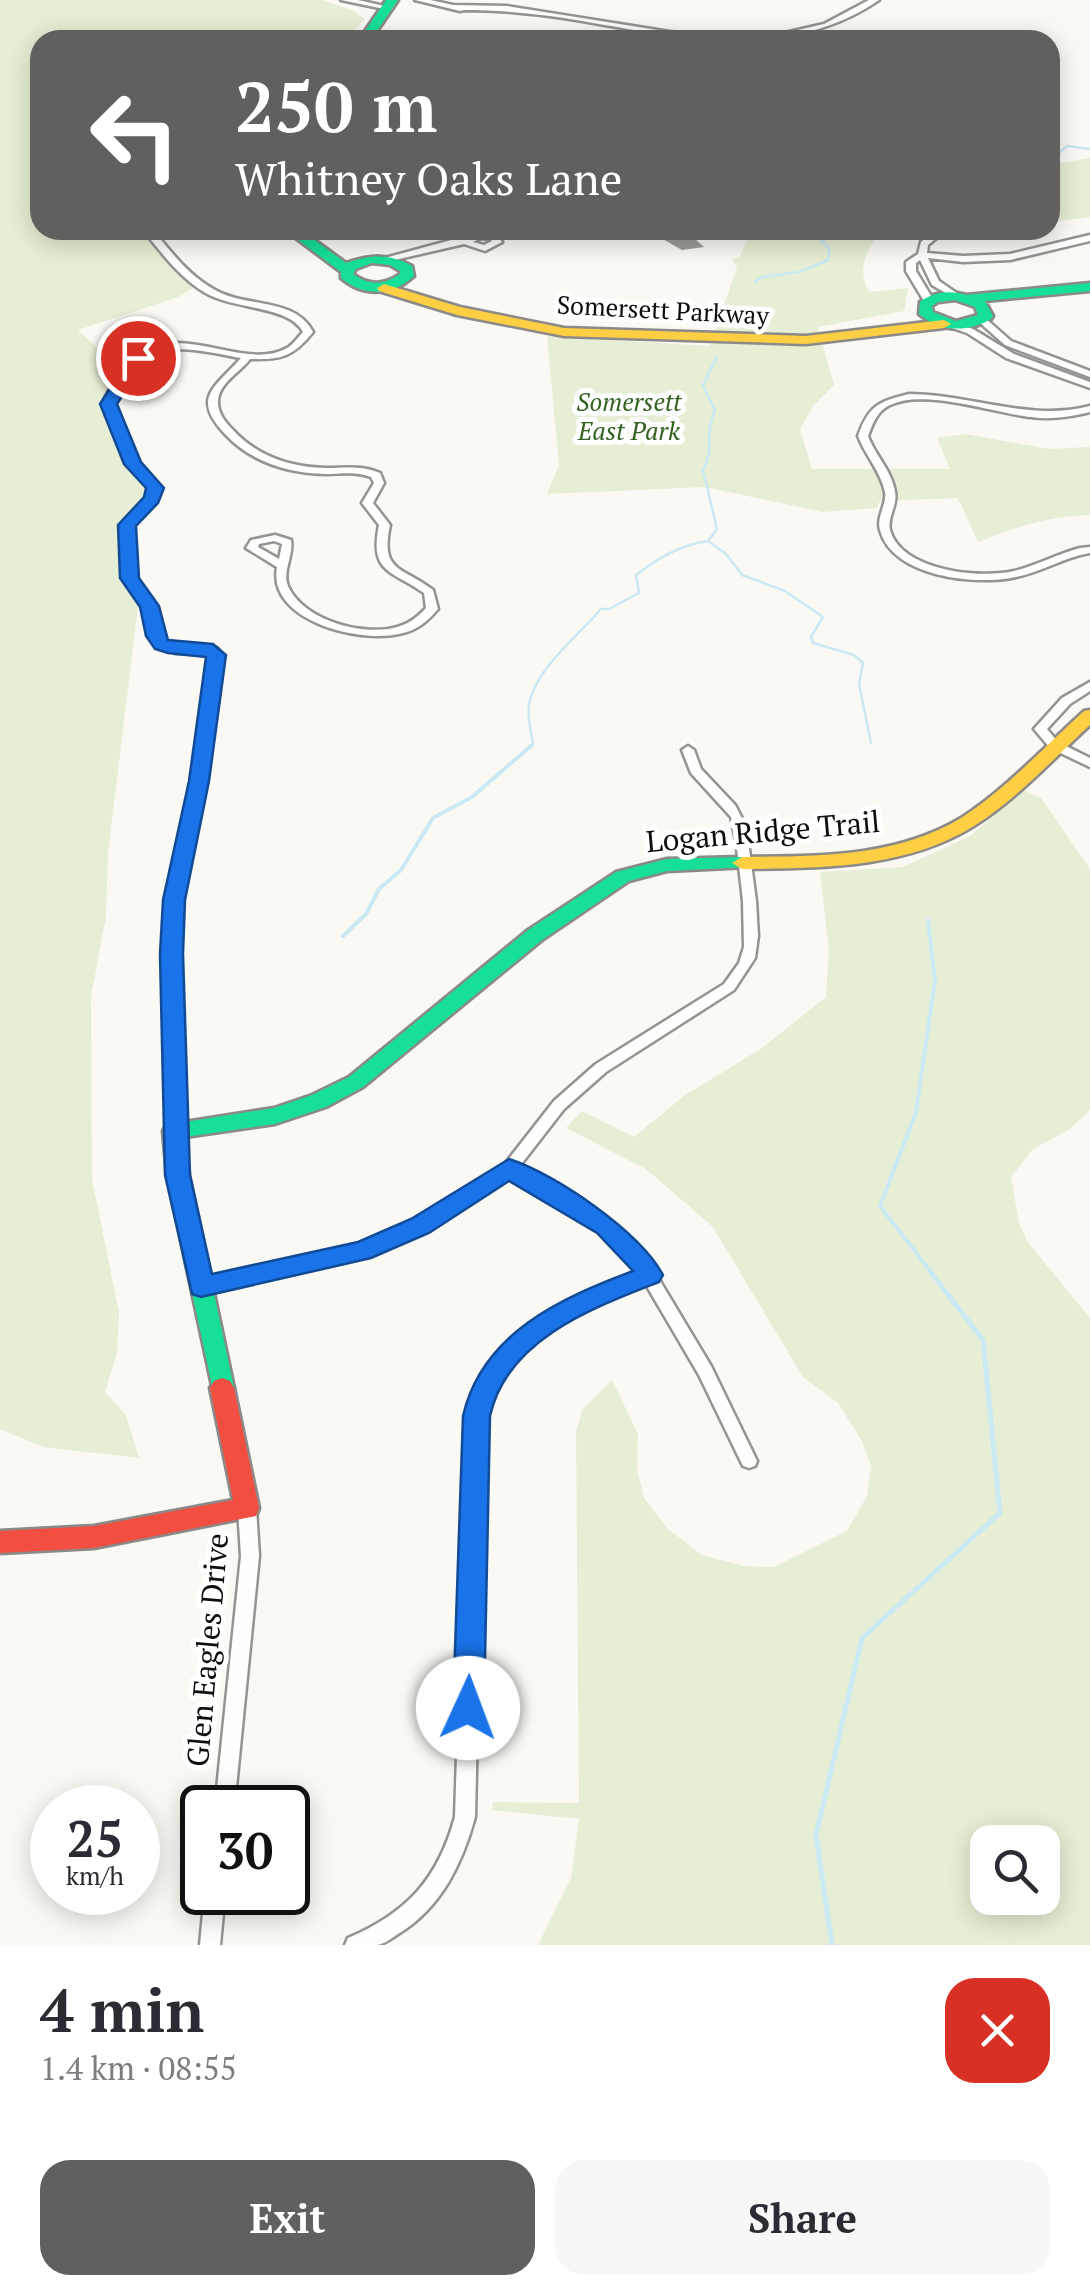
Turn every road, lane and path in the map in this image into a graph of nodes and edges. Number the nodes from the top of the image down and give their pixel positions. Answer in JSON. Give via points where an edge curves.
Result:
{"nodes":[{"id":1,"x":345,"y":0,"type":"edge"},
{"id":2,"x":875,"y":0,"type":"edge"},
{"id":3,"x":437,"y":4,"type":"junction"},
{"id":4,"x":395,"y":8,"type":"edge"},
{"id":5,"x":374,"y":30,"type":"edge"},
{"id":6,"x":687,"y":30,"type":"edge"},
{"id":7,"x":798,"y":30,"type":"edge"},
{"id":8,"x":1090,"y":238,"type":"edge"},
{"id":9,"x":156,"y":240,"type":"edge"},
{"id":10,"x":306,"y":240,"type":"edge"},
{"id":11,"x":329,"y":240,"type":"edge"},
{"id":12,"x":463,"y":240,"type":"edge"},
{"id":13,"x":467,"y":240,"type":"edge"},
{"id":14,"x":929,"y":240,"type":"edge"},
{"id":15,"x":922,"y":255,"type":"junction"},
{"id":16,"x":378,"y":259,"type":"junction"},
{"id":17,"x":347,"y":270,"type":"junction"},
{"id":18,"x":407,"y":272,"type":"junction"},
{"id":19,"x":1090,"y":287,"type":"edge"},
{"id":20,"x":384,"y":288,"type":"junction"},
{"id":21,"x":1090,"y":296,"type":"edge"},
{"id":22,"x":963,"y":297,"type":"junction"},
{"id":23,"x":926,"y":306,"type":"junction"},
{"id":24,"x":984,"y":316,"type":"junction"},
{"id":25,"x":948,"y":325,"type":"junction"},
{"id":26,"x":246,"y":357,"type":"junction"},
{"id":27,"x":1090,"y":374,"type":"edge"},
{"id":28,"x":1090,"y":385,"type":"edge"},
{"id":29,"x":1090,"y":409,"type":"edge"},
{"id":30,"x":883,"y":472,"type":"joint"},
{"id":31,"x":1090,"y":550,"type":"edge"},
{"id":32,"x":283,"y":566,"type":"dead end"},
{"id":33,"x":1090,"y":686,"type":"edge"},
{"id":34,"x":1090,"y":715,"type":"edge"},
{"id":35,"x":1054,"y":744,"type":"junction"},
{"id":36,"x":688,"y":750,"type":"dead end"},
{"id":37,"x":1090,"y":762,"type":"edge"},
{"id":38,"x":744,"y":864,"type":"junction"},
{"id":39,"x":174,"y":1130,"type":"junction"},
{"id":40,"x":509,"y":1168,"type":"junction"},
{"id":41,"x":650,"y":1275,"type":"junction"},
{"id":42,"x":201,"y":1287,"type":"junction"},
{"id":43,"x":749,"y":1461,"type":"dead end"},
{"id":44,"x":246,"y":1508,"type":"junction"},
{"id":45,"x":0,"y":1542,"type":"edge"},
{"id":46,"x":226,"y":1785,"type":"edge"},
{"id":47,"x":213,"y":1915,"type":"edge"},
{"id":48,"x":210,"y":1945,"type":"edge"},
{"id":49,"x":355,"y":1945,"type":"edge"}],
"edges":[{"from":1,"to":4,"type":"street"},
{"from":2,"to":7,"type":"street","via":[[849,18]]},
{"from":3,"to":4,"type":"street"},
{"from":3,"to":4,"type":"street"},
{"from":3,"to":6,"type":"street"},
{"from":4,"to":5,"type":"main road"},
{"from":8,"to":15,"type":"street","via":[[994,258]]},
{"from":9,"to":26,"type":"street","via":[[204,289],[292,315],[307,326],[306,338],[294,348]]},
{"from":10,"to":17,"type":"main road"},
{"from":11,"to":16,"type":"main road"},
{"from":12,"to":16,"type":"street"},
{"from":13,"to":18,"type":"street"},
{"from":14,"to":15,"type":"street"},
{"from":15,"to":22,"type":"street","via":[[934,283]]},
{"from":15,"to":23,"type":"street","via":[[911,270]]},
{"from":16,"to":17,"type":"main road"},
{"from":16,"to":18,"type":"main road","name":"Somersett Parkway"},
{"from":17,"to":20,"type":"main road","name":"Somersett Parkway","via":[[354,284]]},
{"from":18,"to":20,"type":"main road"},
{"from":18,"to":23,"type":"main road","name":"Somersett Parkway","via":[[420,288],[480,307],[584,324],[800,332],[869,325]]},
{"from":19,"to":22,"type":"main road"},
{"from":20,"to":25,"type":"main road","name":"Somersett Parkway","via":[[457,311],[564,332],[806,340]]},
{"from":21,"to":24,"type":"main road","via":[[1022,302]]},
{"from":22,"to":23,"type":"main road","name":"Somersett Parkway"},
{"from":22,"to":24,"type":"main road"},
{"from":23,"to":25,"type":"main road"},
{"from":24,"to":25,"type":"main road","name":"Somersett Parkway"},
{"from":24,"to":27,"type":"street","via":[[1008,342]]},
{"from":25,"to":28,"type":"street"},
{"from":26,"to":32,"type":"street","via":[[215,392],[217,417],[247,450],[272,463],[376,475],[379,483],[366,503],[384,524],[384,559],[429,592],[432,610],[402,630],[342,628],[315,618],[291,598],[282,585]]},
{"from":26,"to":39,"type":"street","name":"Glen Eagles Drive","via":[[194,345],[156,349],[133,362],[109,400],[133,464],[155,488],[127,525],[130,578],[149,606],[157,640],[190,650],[212,667],[199,781],[174,900]]},
{"from":29,"to":30,"type":"street","via":[[1043,416],[957,398],[900,400],[874,413],[863,432]]},
{"from":30,"to":31,"type":"street","via":[[890,494],[887,535],[906,556],[930,568],[999,577]]},
{"from":33,"to":35,"type":"street","via":[[1044,722],[1040,729]]},
{"from":34,"to":35,"type":"main road","name":"Logan Ridge Trail"},
{"from":35,"to":37,"type":"street"},
{"from":35,"to":38,"type":"main road","name":"Logan Ridge Trail","via":[[970,820],[936,839],[851,861]]},
{"from":36,"to":38,"type":"street","via":[[697,776],[740,821]]},
{"from":38,"to":39,"type":"main road","name":"Logan Ridge Trail","via":[[667,865],[623,876],[535,935],[356,1082],[275,1116]]},
{"from":38,"to":40,"type":"street","via":[[752,949],[742,973],[600,1068]]},
{"from":39,"to":42,"type":"main road","name":"Glen Eagles Drive"},
{"from":40,"to":41,"type":"street","via":[[606,1226]]},
{"from":40,"to":42,"type":"street","via":[[420,1226],[362,1251]]},
{"from":41,"to":43,"type":"street"},
{"from":41,"to":49,"type":"street","via":[[582,1301],[521,1342],[481,1396],[466,1818],[433,1892],[388,1931]]},
{"from":42,"to":44,"type":"main road","name":"Glen Eagles Drive"},
{"from":44,"to":45,"type":"main road","via":[[94,1537]]},
{"from":44,"to":46,"type":"street","name":"Glen Eagles Drive","via":[[248,1575]]},
{"from":47,"to":48,"type":"street"}]}
